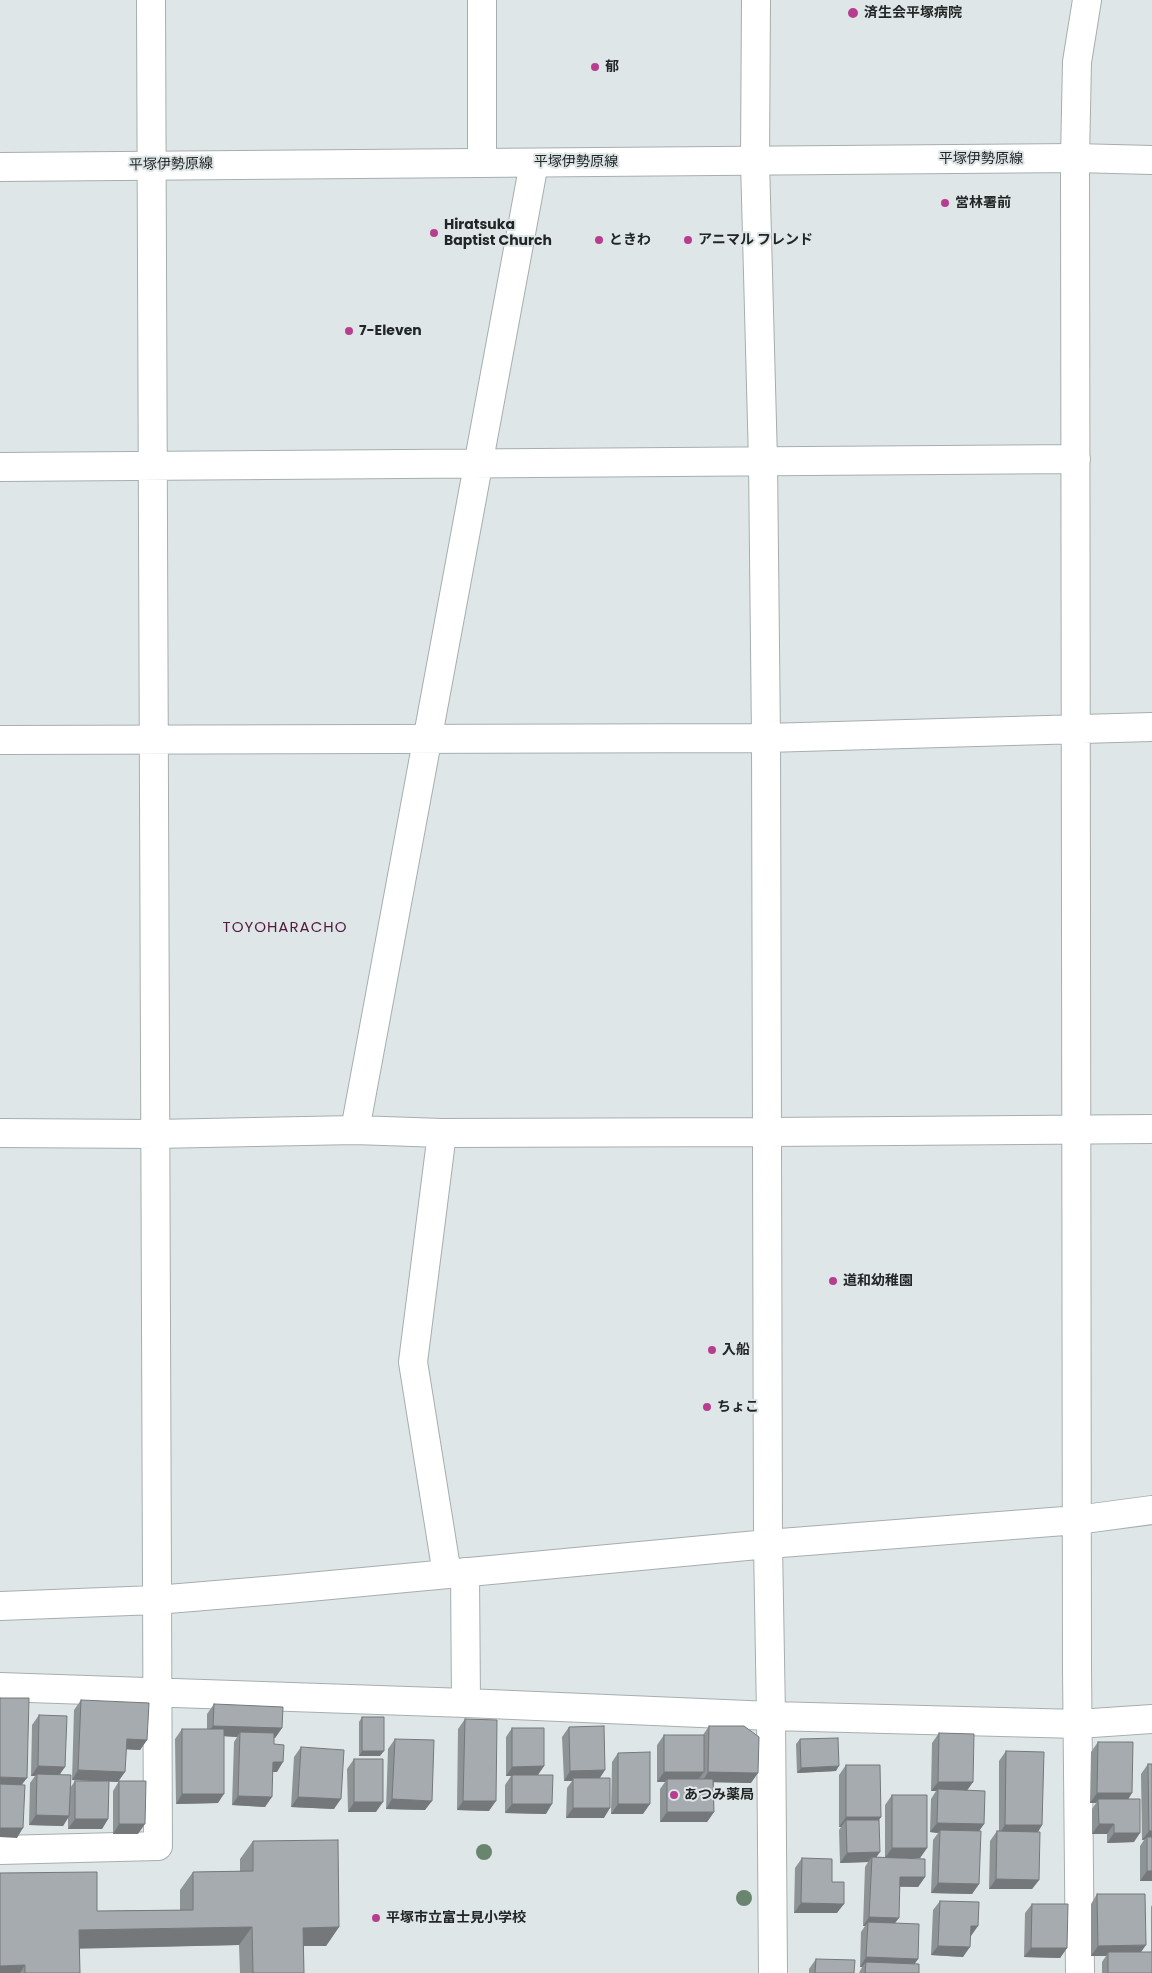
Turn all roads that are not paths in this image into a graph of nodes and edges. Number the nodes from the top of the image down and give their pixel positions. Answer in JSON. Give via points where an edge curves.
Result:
{"nodes":[{"id":1,"x":152,"y":0,"type":"edge"},
{"id":2,"x":482,"y":0,"type":"edge"},
{"id":3,"x":756,"y":0,"type":"edge"},
{"id":4,"x":1087,"y":0,"type":"edge"},
{"id":5,"x":1075,"y":158,"type":"junction"},
{"id":6,"x":1152,"y":160,"type":"edge"},
{"id":7,"x":755,"y":161,"type":"junction"},
{"id":8,"x":534,"y":162,"type":"junction"},
{"id":9,"x":482,"y":163,"type":"junction"},
{"id":10,"x":151,"y":166,"type":"junction"},
{"id":11,"x":0,"y":167,"type":"edge"},
{"id":12,"x":1076,"y":459,"type":"junction"},
{"id":13,"x":763,"y":461,"type":"junction"},
{"id":14,"x":478,"y":464,"type":"junction"},
{"id":15,"x":152,"y":466,"type":"junction"},
{"id":16,"x":0,"y":467,"type":"edge"},
{"id":17,"x":1152,"y":727,"type":"edge"},
{"id":18,"x":1076,"y":728,"type":"junction"},
{"id":19,"x":428,"y":738,"type":"junction"},
{"id":20,"x":766,"y":738,"type":"junction"},
{"id":21,"x":154,"y":739,"type":"junction"},
{"id":22,"x":0,"y":740,"type":"edge"},
{"id":23,"x":1077,"y":1129,"type":"junction"},
{"id":24,"x":1152,"y":1129,"type":"edge"},
{"id":25,"x":355,"y":1130,"type":"junction"},
{"id":26,"x":768,"y":1132,"type":"junction"},
{"id":27,"x":0,"y":1133,"type":"edge"},
{"id":28,"x":442,"y":1133,"type":"junction"},
{"id":29,"x":155,"y":1134,"type":"junction"},
{"id":30,"x":1152,"y":1510,"type":"edge"},
{"id":31,"x":1077,"y":1520,"type":"junction"},
{"id":32,"x":768,"y":1544,"type":"junction"},
{"id":33,"x":456,"y":1573,"type":"junction"},
{"id":34,"x":156,"y":1600,"type":"junction"},
{"id":35,"x":0,"y":1606,"type":"edge"},
{"id":36,"x":0,"y":1687,"type":"edge"},
{"id":37,"x":157,"y":1693,"type":"junction"},
{"id":38,"x":466,"y":1703,"type":"junction"},
{"id":39,"x":771,"y":1716,"type":"junction"},
{"id":40,"x":1152,"y":1719,"type":"edge"},
{"id":41,"x":1078,"y":1724,"type":"junction"},
{"id":42,"x":0,"y":1850,"type":"edge"},
{"id":43,"x":772,"y":1973,"type":"edge"},
{"id":44,"x":1080,"y":1973,"type":"edge"}],
"edges":[{"from":1,"to":10,"type":"street"},
{"from":2,"to":9,"type":"street"},
{"from":3,"to":7,"type":"street"},
{"from":4,"to":5,"type":"street","via":[[1078,62]]},
{"from":5,"to":6,"type":"street","name":"平塚伊勢原線"},
{"from":5,"to":7,"type":"street","name":"平塚伊勢原線"},
{"from":5,"to":12,"type":"street"},
{"from":7,"to":8,"type":"street","name":"平塚伊勢原線"},
{"from":7,"to":13,"type":"street"},
{"from":8,"to":9,"type":"street","name":"平塚伊勢原線"},
{"from":8,"to":14,"type":"street"},
{"from":9,"to":10,"type":"street","name":"平塚伊勢原線"},
{"from":10,"to":11,"type":"street","name":"平塚伊勢原線"},
{"from":10,"to":15,"type":"street"},
{"from":12,"to":13,"type":"street"},
{"from":12,"to":18,"type":"street"},
{"from":13,"to":14,"type":"street"},
{"from":13,"to":20,"type":"street"},
{"from":14,"to":15,"type":"street"},
{"from":14,"to":19,"type":"street"},
{"from":15,"to":16,"type":"street"},
{"from":15,"to":21,"type":"street"},
{"from":17,"to":18,"type":"street"},
{"from":18,"to":20,"type":"street"},
{"from":18,"to":23,"type":"street"},
{"from":19,"to":20,"type":"street"},
{"from":19,"to":21,"type":"street"},
{"from":19,"to":25,"type":"street"},
{"from":20,"to":26,"type":"street"},
{"from":21,"to":22,"type":"street"},
{"from":21,"to":29,"type":"street"},
{"from":23,"to":24,"type":"street"},
{"from":23,"to":26,"type":"street"},
{"from":23,"to":31,"type":"street"},
{"from":25,"to":28,"type":"street"},
{"from":25,"to":29,"type":"street"},
{"from":26,"to":28,"type":"street"},
{"from":26,"to":32,"type":"street"},
{"from":27,"to":29,"type":"street"},
{"from":28,"to":33,"type":"street","via":[[414,1362]]},
{"from":29,"to":34,"type":"street"},
{"from":30,"to":31,"type":"street"},
{"from":31,"to":32,"type":"street"},
{"from":31,"to":41,"type":"street"},
{"from":32,"to":33,"type":"street"},
{"from":32,"to":39,"type":"street"},
{"from":33,"to":34,"type":"street"},
{"from":33,"to":38,"type":"street"},
{"from":34,"to":35,"type":"street"},
{"from":34,"to":37,"type":"street"},
{"from":36,"to":37,"type":"street"},
{"from":37,"to":38,"type":"street"},
{"from":37,"to":42,"type":"street","via":[[158,1846]]},
{"from":38,"to":39,"type":"street"},
{"from":39,"to":41,"type":"street"},
{"from":39,"to":43,"type":"street"},
{"from":40,"to":41,"type":"street"},
{"from":41,"to":44,"type":"street"}]}
